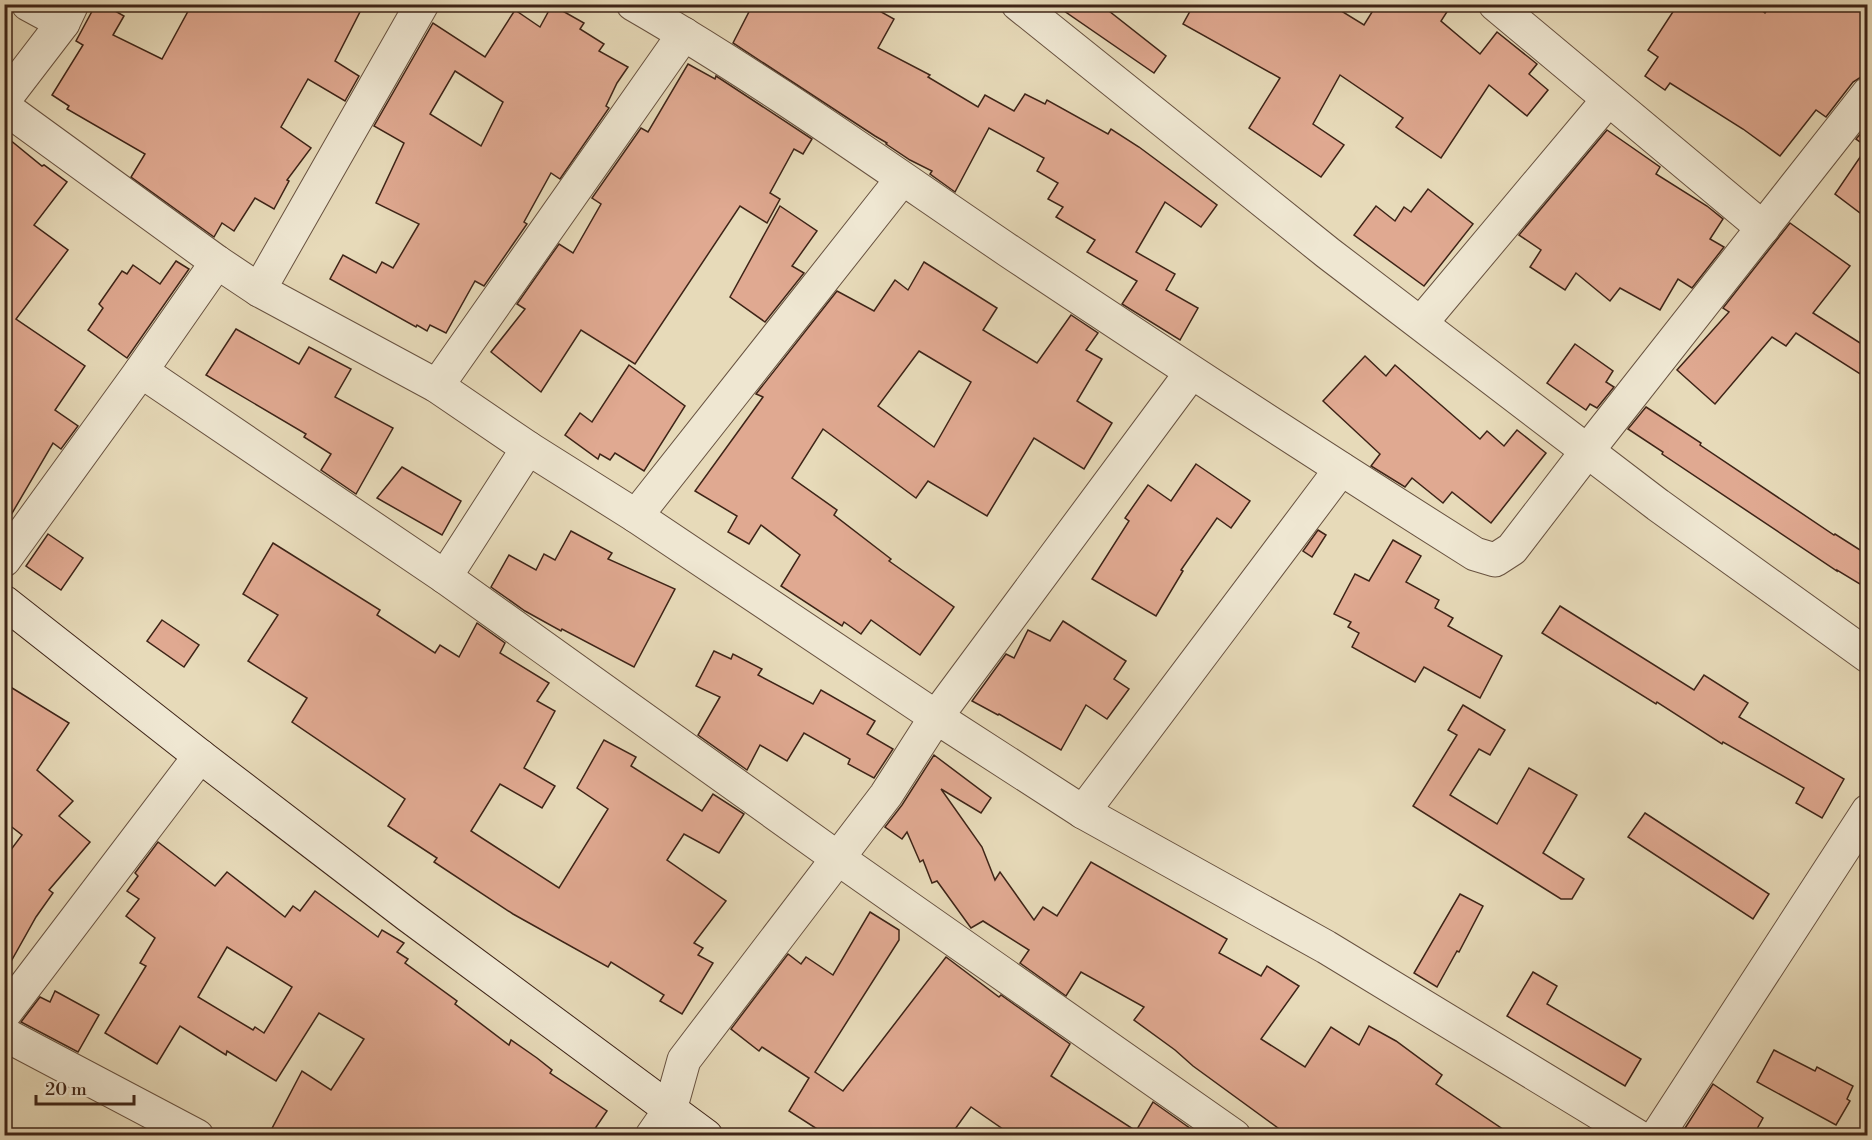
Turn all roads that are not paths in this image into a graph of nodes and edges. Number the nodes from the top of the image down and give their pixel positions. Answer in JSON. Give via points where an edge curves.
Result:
{"nodes":[{"id":1,"x":28,"y":4,"type":"edge"},
{"id":2,"x":422,"y":4,"type":"edge"},
{"id":3,"x":633,"y":4,"type":"edge"},
{"id":4,"x":1018,"y":4,"type":"edge"},
{"id":5,"x":1495,"y":4,"type":"edge"},
{"id":6,"x":67,"y":14,"type":"edge"},
{"id":7,"x":684,"y":34,"type":"junction"},
{"id":8,"x":1868,"y":94,"type":"edge"},
{"id":9,"x":4,"y":100,"type":"edge"},
{"id":10,"x":1608,"y":100,"type":"junction"},
{"id":11,"x":4,"y":107,"type":"edge"},
{"id":12,"x":902,"y":179,"type":"junction"},
{"id":13,"x":1763,"y":228,"type":"junction"},
{"id":14,"x":217,"y":262,"type":"junction"},
{"id":15,"x":259,"y":290,"type":"junction"},
{"id":16,"x":1420,"y":323,"type":"junction"},
{"id":17,"x":141,"y":371,"type":"junction"},
{"id":18,"x":1191,"y":373,"type":"junction"},
{"id":19,"x":437,"y":386,"type":"junction"},
{"id":20,"x":528,"y":448,"type":"junction"},
{"id":21,"x":1588,"y":450,"type":"junction"},
{"id":22,"x":1341,"y":469,"type":"junction"},
{"id":23,"x":636,"y":516,"type":"junction"},
{"id":24,"x":4,"y":560,"type":"edge"},
{"id":25,"x":445,"y":577,"type":"junction"},
{"id":26,"x":7,"y":610,"type":"edge"},
{"id":27,"x":1868,"y":656,"type":"edge"},
{"id":28,"x":936,"y":717,"type":"junction"},
{"id":29,"x":200,"y":756,"type":"junction"},
{"id":30,"x":1868,"y":811,"type":"edge"},
{"id":31,"x":1083,"y":812,"type":"junction"},
{"id":32,"x":839,"y":859,"type":"junction"},
{"id":33,"x":4,"y":1014,"type":"edge"},
{"id":34,"x":4,"y":1034,"type":"edge"},
{"id":35,"x":661,"y":1123,"type":"edge"},
{"id":36,"x":197,"y":1136,"type":"edge"},
{"id":37,"x":706,"y":1136,"type":"edge"},
{"id":38,"x":1234,"y":1136,"type":"edge"},
{"id":39,"x":1637,"y":1136,"type":"edge"},
{"id":40,"x":1657,"y":1136,"type":"edge"}],
"edges":[{"from":1,"to":6,"type":"street"},
{"from":2,"to":15,"type":"street"},
{"from":3,"to":7,"type":"street"},
{"from":4,"to":16,"type":"street"},
{"from":5,"to":10,"type":"street"},
{"from":6,"to":9,"type":"street"},
{"from":7,"to":12,"type":"street"},
{"from":7,"to":19,"type":"street"},
{"from":8,"to":13,"type":"street"},
{"from":10,"to":13,"type":"street"},
{"from":10,"to":16,"type":"street"},
{"from":11,"to":14,"type":"street"},
{"from":12,"to":18,"type":"street"},
{"from":12,"to":23,"type":"street"},
{"from":13,"to":21,"type":"street"},
{"from":14,"to":15,"type":"street"},
{"from":14,"to":17,"type":"street"},
{"from":15,"to":19,"type":"street"},
{"from":16,"to":21,"type":"street"},
{"from":17,"to":24,"type":"street"},
{"from":17,"to":25,"type":"street"},
{"from":18,"to":22,"type":"street"},
{"from":18,"to":28,"type":"street"},
{"from":19,"to":20,"type":"street"},
{"from":20,"to":23,"type":"street"},
{"from":20,"to":25,"type":"street"},
{"from":21,"to":22,"type":"street","via":[[1512,549],[1495,560],[1475,554]]},
{"from":21,"to":27,"type":"street"},
{"from":22,"to":31,"type":"street"},
{"from":23,"to":28,"type":"street"},
{"from":25,"to":32,"type":"street"},
{"from":26,"to":29,"type":"street"},
{"from":28,"to":31,"type":"street"},
{"from":28,"to":32,"type":"street"},
{"from":29,"to":33,"type":"street"},
{"from":29,"to":35,"type":"street","via":[[408,916]]},
{"from":30,"to":40,"type":"street"},
{"from":31,"to":39,"type":"street","via":[[1326,947]]},
{"from":32,"to":35,"type":"street","via":[[684,1060]]},
{"from":32,"to":38,"type":"street"},
{"from":34,"to":36,"type":"street"},
{"from":35,"to":37,"type":"street"}]}
